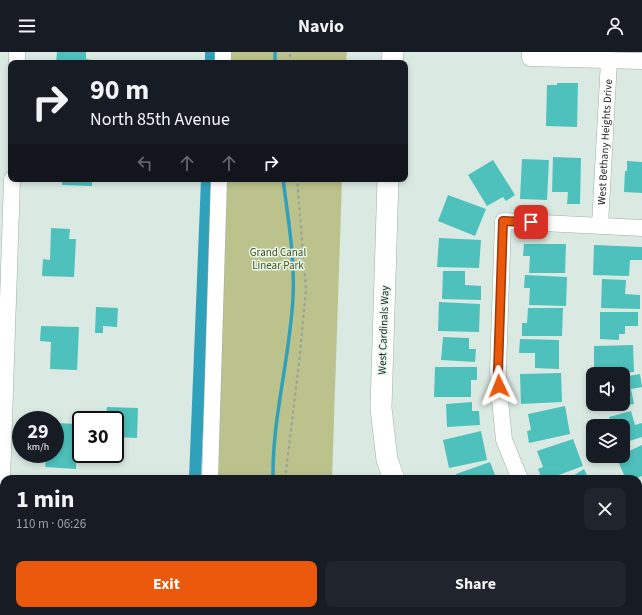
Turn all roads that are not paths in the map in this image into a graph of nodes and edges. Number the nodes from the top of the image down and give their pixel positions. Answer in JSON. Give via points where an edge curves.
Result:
{"nodes":[{"id":1,"x":530,"y":55,"type":"edge"},
{"id":2,"x":609,"y":60,"type":"junction"},
{"id":3,"x":642,"y":61,"type":"edge"},
{"id":4,"x":12,"y":182,"type":"edge"},
{"id":5,"x":219,"y":182,"type":"edge"},
{"id":6,"x":388,"y":182,"type":"edge"},
{"id":7,"x":600,"y":226,"type":"junction"},
{"id":8,"x":642,"y":228,"type":"edge"},
{"id":9,"x":2,"y":475,"type":"edge"},
{"id":10,"x":210,"y":475,"type":"edge"},
{"id":11,"x":393,"y":475,"type":"edge"},
{"id":12,"x":518,"y":475,"type":"edge"}],
"edges":[{"from":1,"to":2,"type":"street"},
{"from":2,"to":3,"type":"street"},
{"from":2,"to":7,"type":"street","name":"West Bethany Heights Drive"},
{"from":4,"to":9,"type":"street"},
{"from":5,"to":10,"type":"street"},
{"from":6,"to":11,"type":"main road","name":"West Cardinals Way","via":[[380,408],[387,460]]},
{"from":7,"to":8,"type":"street"},
{"from":7,"to":12,"type":"street","via":[[503,221],[498,371],[504,440]]}]}
